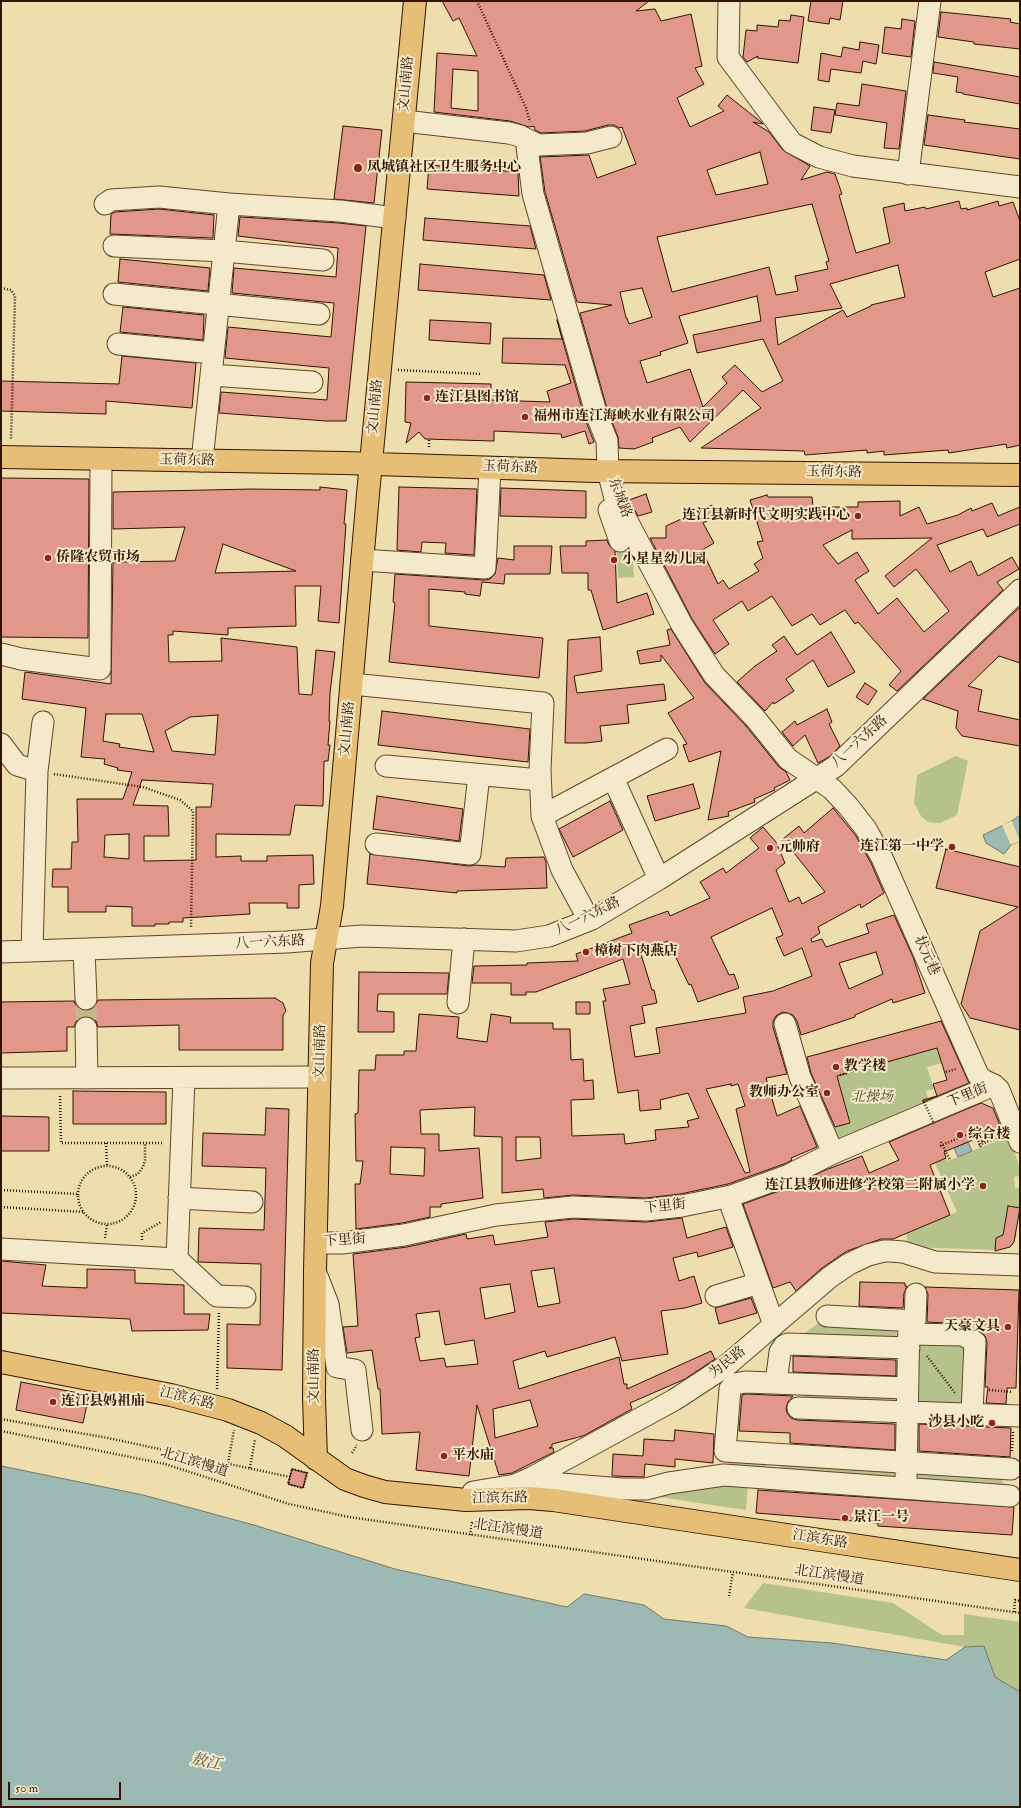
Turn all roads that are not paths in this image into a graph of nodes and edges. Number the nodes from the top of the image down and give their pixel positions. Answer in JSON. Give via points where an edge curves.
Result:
{"nodes":[{"id":1,"x":415,"y":1,"type":"edge"},
{"id":2,"x":729,"y":1,"type":"edge"},
{"id":3,"x":930,"y":1,"type":"edge"},
{"id":4,"x":404,"y":121,"type":"junction"},
{"id":5,"x":611,"y":137,"type":"dead end"},
{"id":6,"x":528,"y":140,"type":"junction"},
{"id":7,"x":908,"y":174,"type":"junction"},
{"id":8,"x":1020,"y":187,"type":"edge"},
{"id":9,"x":105,"y":204,"type":"dead end"},
{"id":10,"x":229,"y":204,"type":"junction"},
{"id":11,"x":395,"y":218,"type":"junction"},
{"id":12,"x":114,"y":246,"type":"dead end"},
{"id":13,"x":224,"y":251,"type":"junction"},
{"id":14,"x":323,"y":260,"type":"dead end"},
{"id":15,"x":114,"y":294,"type":"dead end"},
{"id":16,"x":218,"y":303,"type":"junction"},
{"id":17,"x":319,"y":314,"type":"dead end"},
{"id":18,"x":118,"y":344,"type":"dead end"},
{"id":19,"x":213,"y":354,"type":"junction"},
{"id":20,"x":211,"y":375,"type":"junction"},
{"id":21,"x":312,"y":382,"type":"dead end"},
{"id":22,"x":6,"y":458,"type":"edge"},
{"id":23,"x":101,"y":460,"type":"junction"},
{"id":24,"x":202,"y":461,"type":"junction"},
{"id":25,"x":371,"y":464,"type":"junction"},
{"id":26,"x":490,"y":468,"type":"junction"},
{"id":27,"x":608,"y":471,"type":"junction"},
{"id":28,"x":1020,"y":475,"type":"edge"},
{"id":29,"x":613,"y":492,"type":"junction"},
{"id":30,"x":620,"y":541,"type":"dead end"},
{"id":31,"x":362,"y":560,"type":"junction"},
{"id":32,"x":1020,"y":590,"type":"edge"},
{"id":33,"x":1,"y":654,"type":"edge"},
{"id":34,"x":352,"y":684,"type":"junction"},
{"id":35,"x":43,"y":722,"type":"dead end"},
{"id":36,"x":1,"y":744,"type":"edge"},
{"id":37,"x":667,"y":749,"type":"dead end"},
{"id":38,"x":386,"y":766,"type":"dead end"},
{"id":39,"x":836,"y":766,"type":"junction"},
{"id":40,"x":37,"y":771,"type":"junction"},
{"id":41,"x":479,"y":774,"type":"junction"},
{"id":42,"x":613,"y":778,"type":"junction"},
{"id":43,"x":816,"y":779,"type":"junction"},
{"id":44,"x":540,"y":780,"type":"junction"},
{"id":45,"x":839,"y":796,"type":"junction"},
{"id":46,"x":542,"y":816,"type":"junction"},
{"id":47,"x":376,"y":844,"type":"dead end"},
{"id":48,"x":659,"y":879,"type":"junction"},
{"id":49,"x":589,"y":920,"type":"junction"},
{"id":50,"x":464,"y":939,"type":"junction"},
{"id":51,"x":326,"y":940,"type":"junction"},
{"id":52,"x":84,"y":950,"type":"junction"},
{"id":53,"x":32,"y":951,"type":"junction"},
{"id":54,"x":1,"y":952,"type":"edge"},
{"id":55,"x":86,"y":999,"type":"tunnel mouth"},
{"id":56,"x":458,"y":1003,"type":"dead end"},
{"id":57,"x":785,"y":1024,"type":"dead end"},
{"id":58,"x":86,"y":1028,"type":"tunnel mouth"},
{"id":59,"x":320,"y":1077,"type":"junction"},
{"id":60,"x":1,"y":1078,"type":"edge"},
{"id":61,"x":87,"y":1078,"type":"junction"},
{"id":62,"x":184,"y":1078,"type":"junction"},
{"id":63,"x":994,"y":1085,"type":"junction"},
{"id":64,"x":1020,"y":1142,"type":"edge"},
{"id":65,"x":833,"y":1153,"type":"junction"},
{"id":66,"x":728,"y":1197,"type":"junction"},
{"id":67,"x":179,"y":1198,"type":"junction"},
{"id":68,"x":252,"y":1202,"type":"dead end"},
{"id":69,"x":316,"y":1243,"type":"junction"},
{"id":70,"x":1,"y":1249,"type":"edge"},
{"id":71,"x":177,"y":1258,"type":"junction"},
{"id":72,"x":1020,"y":1265,"type":"edge"},
{"id":73,"x":315,"y":1271,"type":"junction"},
{"id":74,"x":759,"y":1283,"type":"junction"},
{"id":75,"x":916,"y":1294,"type":"dead end"},
{"id":76,"x":716,"y":1296,"type":"dead end"},
{"id":77,"x":245,"y":1297,"type":"dead end"},
{"id":78,"x":827,"y":1316,"type":"dead end"},
{"id":79,"x":774,"y":1325,"type":"junction"},
{"id":80,"x":909,"y":1334,"type":"junction"},
{"id":81,"x":1,"y":1362,"type":"edge"},
{"id":82,"x":776,"y":1383,"type":"junction"},
{"id":83,"x":907,"y":1388,"type":"junction"},
{"id":84,"x":798,"y":1408,"type":"dead end"},
{"id":85,"x":906,"y":1412,"type":"junction"},
{"id":86,"x":972,"y":1414,"type":"junction"},
{"id":87,"x":1017,"y":1416,"type":"edge"},
{"id":88,"x":362,"y":1430,"type":"dead end"},
{"id":89,"x":774,"y":1454,"type":"junction"},
{"id":90,"x":316,"y":1459,"type":"junction"},
{"id":91,"x":906,"y":1463,"type":"junction"},
{"id":92,"x":1011,"y":1469,"type":"road end"},
{"id":93,"x":771,"y":1478,"type":"junction"},
{"id":94,"x":524,"y":1481,"type":"junction"},
{"id":95,"x":905,"y":1489,"type":"junction"},
{"id":96,"x":1010,"y":1496,"type":"dead end"},
{"id":97,"x":431,"y":1497,"type":"junction"},
{"id":98,"x":1020,"y":1570,"type":"edge"}],
"edges":[{"from":1,"to":4,"type":"main road","name":"文山南路"},
{"from":2,"to":7,"type":"street","via":[[728,57],[792,143],[819,157],[853,166]]},
{"from":3,"to":7,"type":"street"},
{"from":4,"to":6,"type":"street","via":[[509,133]]},
{"from":4,"to":11,"type":"main road","name":"文山南路"},
{"from":5,"to":6,"type":"street","via":[[587,143],[545,145]]},
{"from":6,"to":27,"type":"street","name":"东城路","via":[[533,194],[597,416],[607,441]]},
{"from":7,"to":8,"type":"street"},
{"from":9,"to":10,"type":"street","via":[[111,200],[159,197]]},
{"from":10,"to":11,"type":"street","via":[[340,211]]},
{"from":10,"to":13,"type":"street"},
{"from":11,"to":25,"type":"main road","name":"文山南路"},
{"from":12,"to":13,"type":"street"},
{"from":13,"to":14,"type":"street"},
{"from":13,"to":16,"type":"street"},
{"from":15,"to":16,"type":"street"},
{"from":16,"to":17,"type":"street"},
{"from":16,"to":19,"type":"street"},
{"from":18,"to":19,"type":"street"},
{"from":19,"to":20,"type":"street"},
{"from":20,"to":21,"type":"street"},
{"from":20,"to":24,"type":"street"},
{"from":22,"to":23,"type":"main road","name":"玉荷东路"},
{"from":23,"to":24,"type":"main road","name":"玉荷东路"},
{"from":23,"to":33,"type":"street","via":[[100,669]]},
{"from":24,"to":25,"type":"main road","name":"玉荷东路"},
{"from":25,"to":26,"type":"main road","name":"玉荷东路"},
{"from":25,"to":31,"type":"main road","name":"文山南路"},
{"from":26,"to":27,"type":"main road","name":"玉荷东路"},
{"from":26,"to":31,"type":"street","via":[[485,568]]},
{"from":27,"to":28,"type":"main road","name":"玉荷东路"},
{"from":27,"to":29,"type":"street","name":"东城路"},
{"from":29,"to":30,"type":"street","via":[[606,503]]},
{"from":29,"to":43,"type":"street","name":"东城路","via":[[672,608],[714,675],[755,718],[788,759]]},
{"from":31,"to":34,"type":"main road","name":"文山南路"},
{"from":32,"to":39,"type":"street","name":"八一六东路"},
{"from":34,"to":44,"type":"street","via":[[543,703]]},
{"from":34,"to":51,"type":"main road","name":"文山南路","via":[[332,906]]},
{"from":35,"to":40,"type":"street"},
{"from":36,"to":40,"type":"street","via":[[16,765]]},
{"from":37,"to":42,"type":"street"},
{"from":38,"to":41,"type":"street"},
{"from":39,"to":43,"type":"street","name":"八一六东路"},
{"from":39,"to":45,"type":"street"},
{"from":40,"to":53,"type":"street"},
{"from":41,"to":44,"type":"street"},
{"from":41,"to":47,"type":"street","via":[[470,854]]},
{"from":42,"to":46,"type":"street"},
{"from":42,"to":48,"type":"street"},
{"from":43,"to":45,"type":"street","name":"状元巷"},
{"from":43,"to":48,"type":"street","name":"八一六东路"},
{"from":44,"to":46,"type":"street"},
{"from":45,"to":63,"type":"street","name":"状元巷","via":[[858,817],[882,858],[960,1046],[978,1075]]},
{"from":46,"to":49,"type":"street","via":[[562,870]]},
{"from":48,"to":49,"type":"street","name":"八一六东路"},
{"from":49,"to":50,"type":"street","name":"八一六东路","via":[[549,936],[516,941]]},
{"from":50,"to":51,"type":"street","name":"八一六东路","via":[[362,936]]},
{"from":50,"to":56,"type":"street"},
{"from":51,"to":52,"type":"street","name":"八一六东路"},
{"from":51,"to":59,"type":"main road","name":"文山南路","via":[[322,963]]},
{"from":52,"to":53,"type":"street","name":"八一六东路"},
{"from":52,"to":55,"type":"street"},
{"from":53,"to":54,"type":"street","name":"八一六东路"},
{"from":57,"to":65,"type":"street","via":[[800,1077]]},
{"from":58,"to":61,"type":"street"},
{"from":59,"to":62,"type":"street"},
{"from":59,"to":69,"type":"main road","name":"文山南路"},
{"from":60,"to":61,"type":"street"},
{"from":61,"to":62,"type":"street"},
{"from":62,"to":67,"type":"street","via":[[176,1146]]},
{"from":63,"to":64,"type":"street","name":"状元巷","via":[[1001,1095]]},
{"from":63,"to":65,"type":"street","name":"下里街"},
{"from":65,"to":66,"type":"street","name":"下里街","via":[[789,1175]]},
{"from":66,"to":69,"type":"street","name":"下里街","via":[[646,1210],[572,1208],[496,1215],[404,1235],[342,1243]]},
{"from":66,"to":74,"type":"street"},
{"from":67,"to":68,"type":"street"},
{"from":67,"to":71,"type":"street"},
{"from":69,"to":73,"type":"main road","name":"文山南路"},
{"from":70,"to":71,"type":"street"},
{"from":71,"to":77,"type":"street","via":[[217,1296]]},
{"from":72,"to":79,"type":"street","name":"为民路","via":[[935,1262],[903,1252],[876,1252],[849,1264],[830,1277]]},
{"from":73,"to":88,"type":"street","via":[[328,1304],[337,1367],[355,1370]]},
{"from":73,"to":90,"type":"main road","name":"文山南路"},
{"from":74,"to":76,"type":"street"},
{"from":74,"to":79,"type":"street"},
{"from":75,"to":80,"type":"street","via":[[915,1321]]},
{"from":78,"to":80,"type":"street"},
{"from":79,"to":94,"type":"street","name":"为民路","via":[[726,1366],[674,1400]]},
{"from":80,"to":82,"type":"street","via":[[788,1344],[780,1352]]},
{"from":80,"to":83,"type":"street"},
{"from":80,"to":86,"type":"street","via":[[963,1335],[975,1342]]},
{"from":81,"to":90,"type":"main road","name":"江滨东路","via":[[213,1405],[261,1423],[285,1436]]},
{"from":82,"to":83,"type":"street"},
{"from":82,"to":89,"type":"street","via":[[745,1382],[730,1389],[725,1451]]},
{"from":83,"to":85,"type":"street"},
{"from":84,"to":85,"type":"street"},
{"from":85,"to":86,"type":"street"},
{"from":85,"to":91,"type":"street"},
{"from":86,"to":87,"type":"street"},
{"from":89,"to":91,"type":"street"},
{"from":89,"to":93,"type":"street"},
{"from":90,"to":97,"type":"main road","name":"江滨东路","via":[[345,1479],[364,1486],[385,1492]]},
{"from":91,"to":92,"type":"street"},
{"from":91,"to":95,"type":"street"},
{"from":93,"to":94,"type":"street","via":[[724,1475],[646,1489]]},
{"from":93,"to":95,"type":"street"},
{"from":94,"to":97,"type":"street","name":"为民路","via":[[502,1488]]},
{"from":95,"to":96,"type":"street"},
{"from":97,"to":98,"type":"main road","name":"江滨东路","via":[[466,1500],[553,1500]]}]}
